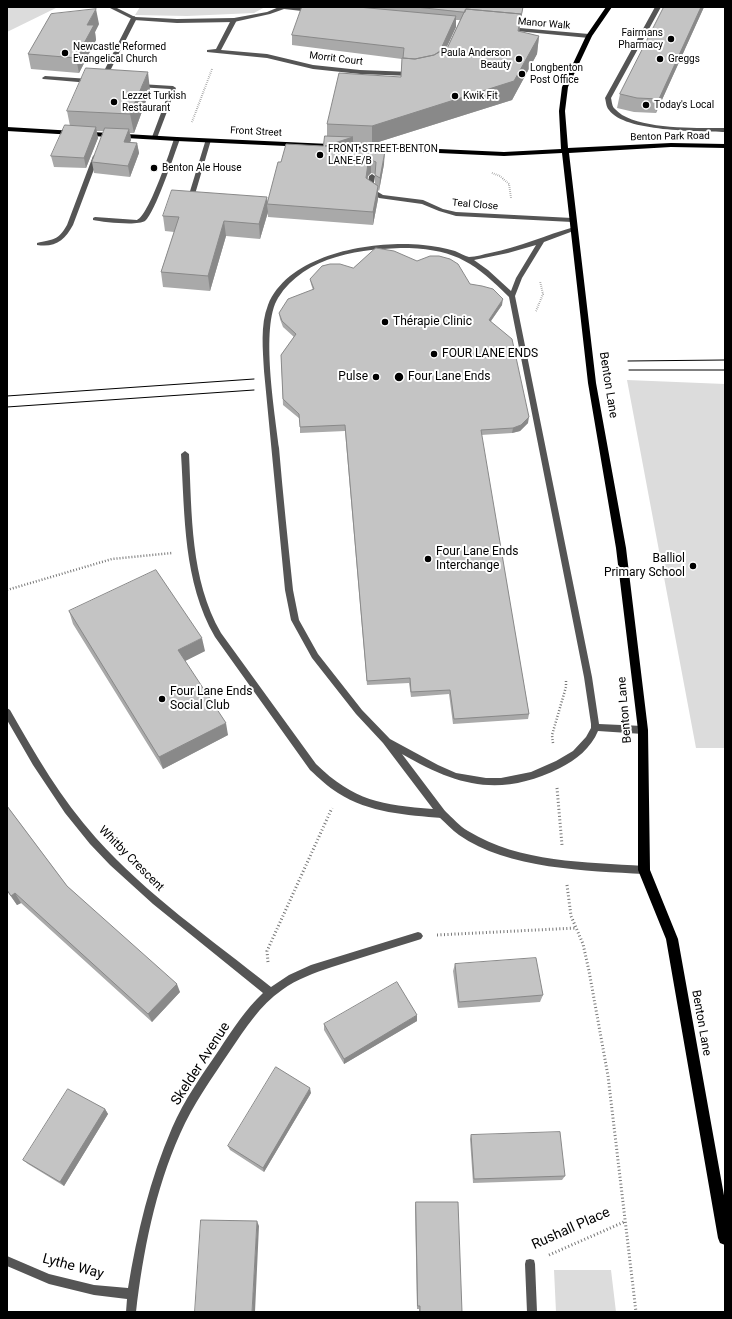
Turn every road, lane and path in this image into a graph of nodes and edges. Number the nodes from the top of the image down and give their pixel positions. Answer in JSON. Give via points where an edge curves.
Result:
{"nodes":[{"id":1,"x":111,"y":7,"type":"edge"},
{"id":2,"x":283,"y":7,"type":"edge"},
{"id":3,"x":609,"y":7,"type":"edge"},
{"id":4,"x":658,"y":7,"type":"edge"},
{"id":5,"x":314,"y":10,"type":"edge"},
{"id":6,"x":134,"y":18,"type":"junction"},
{"id":7,"x":234,"y":20,"type":"junction"},
{"id":8,"x":498,"y":28,"type":"edge"},
{"id":9,"x":589,"y":36,"type":"junction"},
{"id":10,"x":209,"y":51,"type":"dead end"},
{"id":11,"x":218,"y":51,"type":"junction"},
{"id":12,"x":108,"y":69,"type":"edge"},
{"id":13,"x":420,"y":73,"type":"edge"},
{"id":14,"x":45,"y":78,"type":"dead end"},
{"id":15,"x":93,"y":82,"type":"edge"},
{"id":16,"x":133,"y":85,"type":"edge"},
{"id":17,"x":7,"y":129,"type":"edge"},
{"id":18,"x":725,"y":130,"type":"edge"},
{"id":19,"x":155,"y":137,"type":"junction"},
{"id":20,"x":177,"y":139,"type":"junction"},
{"id":21,"x":185,"y":139,"type":"junction"},
{"id":22,"x":101,"y":140,"type":"junction"},
{"id":23,"x":208,"y":140,"type":"junction"},
{"id":24,"x":725,"y":146,"type":"edge"},
{"id":25,"x":565,"y":151,"type":"junction"},
{"id":26,"x":372,"y":176,"type":"edge"},
{"id":27,"x":190,"y":202,"type":"edge"},
{"id":28,"x":95,"y":219,"type":"dead end"},
{"id":29,"x":573,"y":224,"type":"junction"},
{"id":30,"x":541,"y":242,"type":"junction"},
{"id":31,"x":39,"y":244,"type":"dead end"},
{"id":32,"x":467,"y":259,"type":"junction"},
{"id":33,"x":512,"y":296,"type":"junction"},
{"id":34,"x":185,"y":454,"type":"dead end"},
{"id":35,"x":191,"y":551,"type":"junction"},
{"id":36,"x":7,"y":590,"type":"edge"},
{"id":37,"x":566,"y":674,"type":"dead end"},
{"id":38,"x":7,"y":712,"type":"edge"},
{"id":39,"x":596,"y":727,"type":"junction"},
{"id":40,"x":642,"y":730,"type":"junction"},
{"id":41,"x":386,"y":740,"type":"junction"},
{"id":42,"x":554,"y":767,"type":"junction"},
{"id":43,"x":339,"y":791,"type":"junction"},
{"id":44,"x":442,"y":814,"type":"junction"},
{"id":45,"x":564,"y":864,"type":"junction"},
{"id":46,"x":644,"y":870,"type":"junction"},
{"id":47,"x":576,"y":928,"type":"junction"},
{"id":48,"x":418,"y":936,"type":"joint"},
{"id":49,"x":271,"y":993,"type":"junction"},
{"id":50,"x":624,"y":1222,"type":"junction"},
{"id":51,"x":725,"y":1238,"type":"edge"},
{"id":52,"x":7,"y":1261,"type":"edge"},
{"id":53,"x":530,"y":1264,"type":"joint"},
{"id":54,"x":132,"y":1294,"type":"junction"},
{"id":55,"x":131,"y":1312,"type":"edge"},
{"id":56,"x":532,"y":1312,"type":"edge"},
{"id":57,"x":636,"y":1312,"type":"edge"}],
"edges":[{"from":1,"to":6,"type":"street"},
{"from":2,"to":5,"type":"street"},
{"from":2,"to":7,"type":"street"},
{"from":3,"to":9,"type":"main road","name":"Benton Lane"},
{"from":4,"to":18,"type":"street","via":[[608,98],[609,107],[623,119],[644,125]]},
{"from":6,"to":7,"type":"street","via":[[177,21]]},
{"from":6,"to":12,"type":"street"},
{"from":7,"to":11,"type":"street"},
{"from":8,"to":9,"type":"street","name":"Manor Walk"},
{"from":9,"to":25,"type":"main road","name":"Benton Lane","via":[[565,87],[562,112]]},
{"from":10,"to":11,"type":"street","name":"Morrit Court"},
{"from":11,"to":13,"type":"street","name":"Morrit Court","via":[[267,56],[314,67],[360,72]]},
{"from":11,"to":21,"type":"path"},
{"from":14,"to":15,"type":"street"},
{"from":16,"to":19,"type":"street","via":[[173,88]]},
{"from":17,"to":22,"type":"main road","name":"Front Street"},
{"from":19,"to":20,"type":"main road","name":"Front Street"},
{"from":19,"to":22,"type":"main road","name":"Front Street"},
{"from":20,"to":21,"type":"main road","name":"Front Street"},
{"from":20,"to":28,"type":"street","via":[[151,208],[143,220],[138,222]]},
{"from":21,"to":23,"type":"main road","name":"Front Street"},
{"from":22,"to":31,"type":"street","via":[[66,234],[53,244]]},
{"from":23,"to":25,"type":"main road","name":"Front Street","via":[[379,152],[504,154]]},
{"from":23,"to":27,"type":"street"},
{"from":24,"to":25,"type":"main road","name":"Benton Park Road","via":[[671,145]]},
{"from":25,"to":29,"type":"main road","name":"Benton Lane"},
{"from":26,"to":29,"type":"street","name":"Teal Close","via":[[370,190],[375,195],[386,198],[423,202],[448,212]]},
{"from":29,"to":30,"type":"street"},
{"from":29,"to":40,"type":"main road","name":"Benton Lane","via":[[592,383],[621,548]]},
{"from":30,"to":32,"type":"street"},
{"from":30,"to":33,"type":"street","via":[[519,278]]},
{"from":32,"to":33,"type":"street","via":[[489,274]]},
{"from":32,"to":41,"type":"street","via":[[429,248],[398,246],[333,257],[304,268],[289,280],[276,297],[268,317],[266,365],[293,612],[315,656],[359,712]]},
{"from":33,"to":39,"type":"street"},
{"from":34,"to":35,"type":"street"},
{"from":35,"to":36,"type":"path","via":[[112,559]]},
{"from":35,"to":43,"type":"street","via":[[197,582],[207,613],[218,635],[313,768]]},
{"from":37,"to":42,"type":"path","via":[[566,686],[552,735]]},
{"from":38,"to":49,"type":"street","name":"Whitby Crescent","via":[[33,758],[92,840],[158,903]]},
{"from":39,"to":40,"type":"street"},
{"from":39,"to":42,"type":"street","via":[[579,751]]},
{"from":40,"to":46,"type":"main road","name":"Benton Lane"},
{"from":41,"to":42,"type":"street","via":[[442,772],[480,782],[516,780]]},
{"from":41,"to":44,"type":"street"},
{"from":42,"to":45,"type":"path"},
{"from":43,"to":44,"type":"street","via":[[363,803],[379,807]]},
{"from":43,"to":49,"type":"path","via":[[267,951]]},
{"from":44,"to":45,"type":"street","via":[[468,837],[482,844],[528,858]]},
{"from":45,"to":46,"type":"street"},
{"from":45,"to":47,"type":"path","via":[[571,916]]},
{"from":46,"to":51,"type":"main road","name":"Benton Lane","via":[[672,939]]},
{"from":47,"to":48,"type":"path"},
{"from":47,"to":50,"type":"path","via":[[583,944],[589,971],[608,1076]]},
{"from":48,"to":49,"type":"street","name":"Skelder Avenue","via":[[316,968],[286,981]]},
{"from":49,"to":54,"type":"street","name":"Skelder Avenue","via":[[252,1013],[227,1048],[177,1130],[163,1164],[142,1237]]},
{"from":50,"to":53,"type":"path","name":"Rushall Place"},
{"from":50,"to":57,"type":"path"},
{"from":52,"to":54,"type":"street","name":"Lythe Way","via":[[49,1279],[94,1290]]},
{"from":53,"to":56,"type":"street","name":"Rushall Place"},
{"from":54,"to":55,"type":"street","name":"Skelder Avenue"}]}
